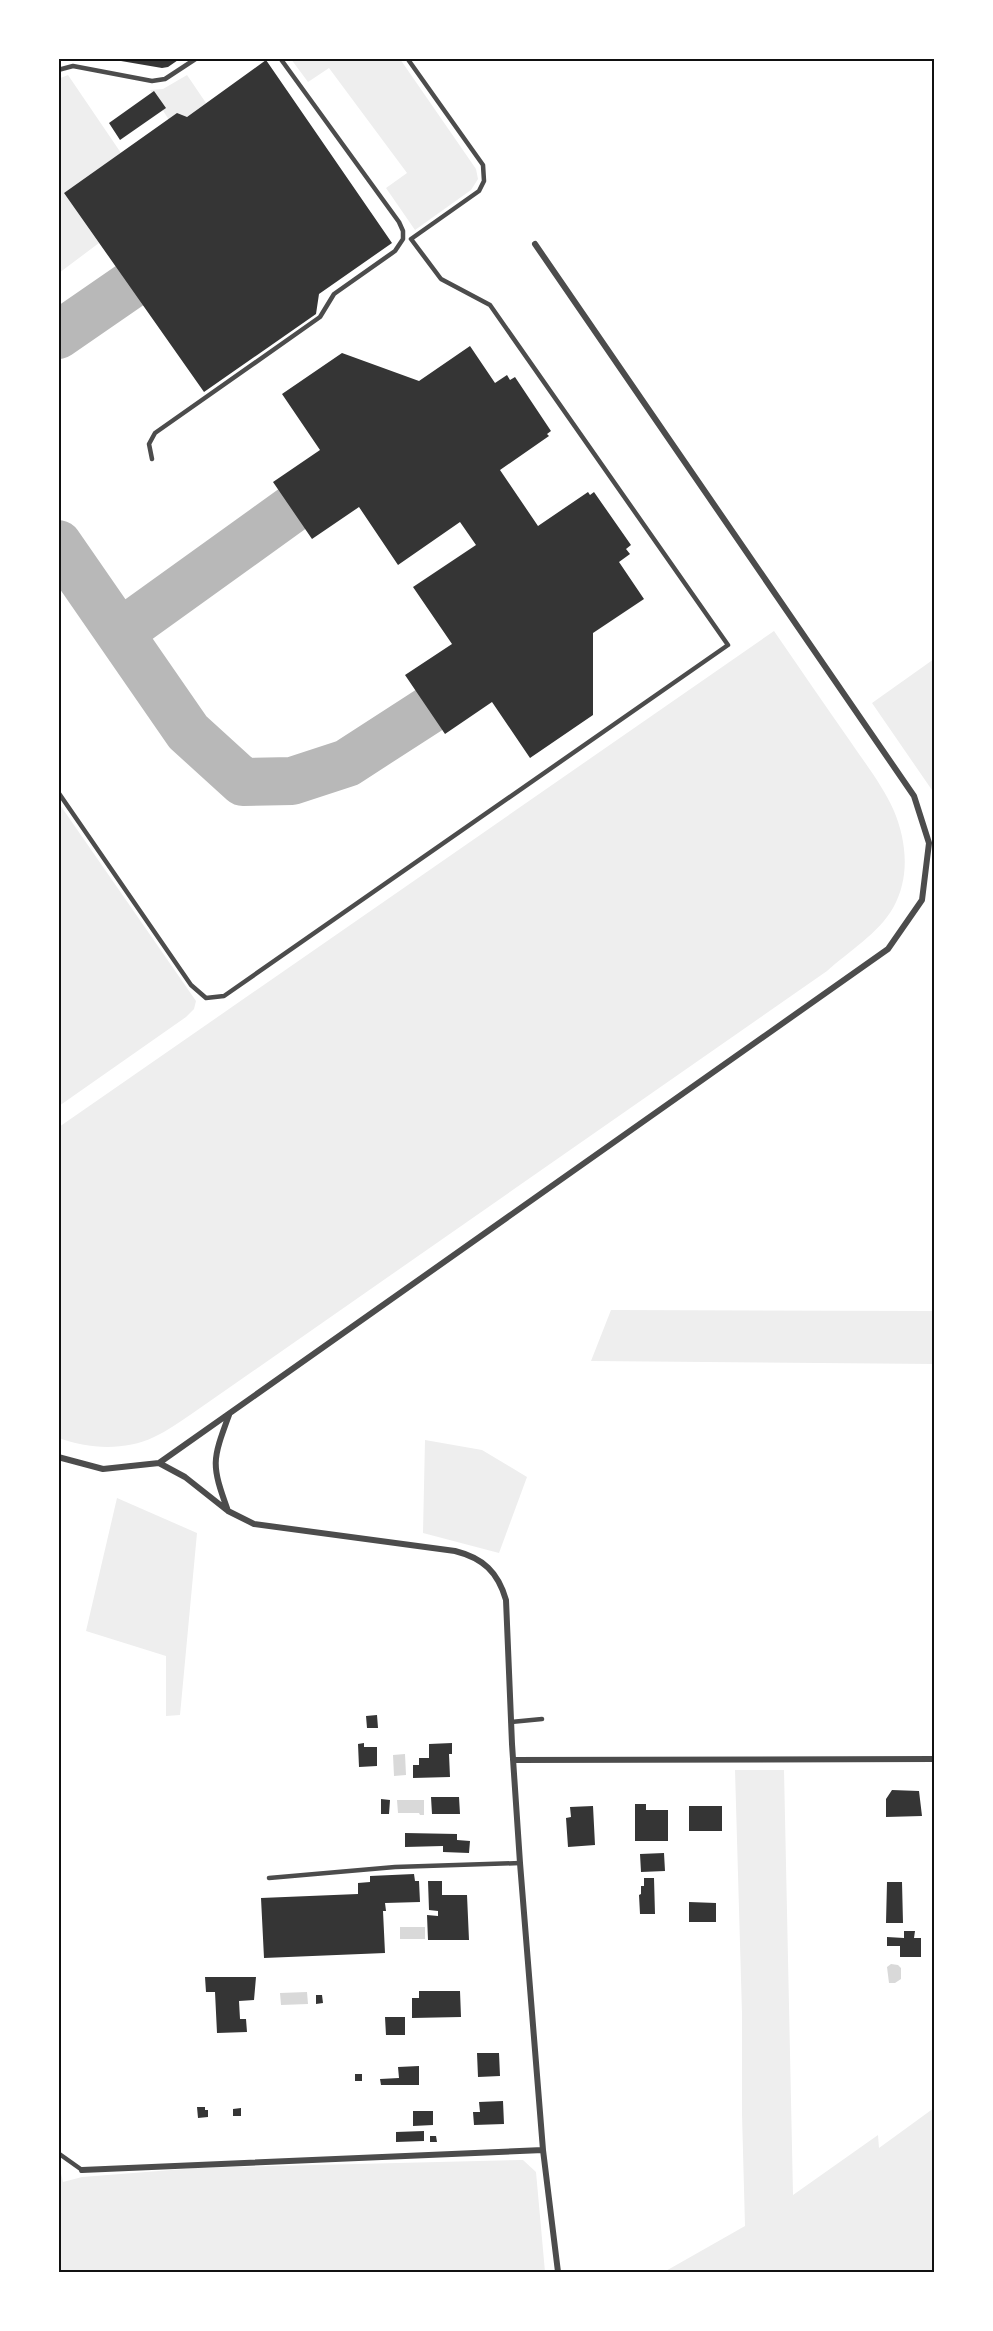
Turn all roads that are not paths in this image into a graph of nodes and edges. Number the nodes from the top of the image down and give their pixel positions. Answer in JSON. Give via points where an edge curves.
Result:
{"nodes":[{"id":1,"x":197,"y":58,"type":"edge"},
{"id":2,"x":280,"y":58,"type":"edge"},
{"id":3,"x":407,"y":58,"type":"edge"},
{"id":4,"x":58,"y":70,"type":"edge"},
{"id":5,"x":403,"y":239,"type":"junction"},
{"id":6,"x":411,"y":239,"type":"junction"},
{"id":7,"x":536,"y":244,"type":"dead end"},
{"id":8,"x":152,"y":459,"type":"dead end"},
{"id":9,"x":58,"y":792,"type":"edge"},
{"id":10,"x":230,"y":1413,"type":"junction"},
{"id":11,"x":58,"y":1457,"type":"edge"},
{"id":12,"x":159,"y":1463,"type":"junction"},
{"id":13,"x":228,"y":1511,"type":"junction"},
{"id":14,"x":542,"y":1719,"type":"dead end"},
{"id":15,"x":511,"y":1722,"type":"junction"},
{"id":16,"x":934,"y":1759,"type":"edge"},
{"id":17,"x":513,"y":1760,"type":"junction"},
{"id":18,"x":520,"y":1863,"type":"junction"},
{"id":19,"x":269,"y":1878,"type":"dead end"},
{"id":20,"x":543,"y":2150,"type":"junction"},
{"id":21,"x":58,"y":2153,"type":"edge"},
{"id":22,"x":82,"y":2170,"type":"joint"},
{"id":23,"x":558,"y":2272,"type":"edge"}],
"edges":[{"from":1,"to":4,"type":"lane","via":[[165,79],[152,81],[73,66]]},
{"from":2,"to":5,"type":"lane","via":[[399,222]]},
{"from":3,"to":6,"type":"lane","via":[[483,165],[484,181],[479,191]]},
{"from":5,"to":6,"type":"lane"},
{"from":5,"to":8,"type":"lane","via":[[395,251],[334,294],[320,317],[155,433],[149,444]]},
{"from":6,"to":9,"type":"lane","via":[[441,279],[490,305],[728,645],[225,996],[206,998],[192,985]]},
{"from":7,"to":10,"type":"street","via":[[914,796],[929,843],[922,900],[888,949]]},
{"from":10,"to":12,"type":"street"},
{"from":10,"to":13,"type":"street","via":[[214,1468]]},
{"from":11,"to":12,"type":"street","via":[[103,1469]]},
{"from":12,"to":13,"type":"street","via":[[185,1477]]},
{"from":13,"to":15,"type":"street","via":[[254,1524],[455,1551],[482,1562],[502,1584],[506,1600]]},
{"from":14,"to":15,"type":"lane"},
{"from":15,"to":17,"type":"street"},
{"from":16,"to":17,"type":"street"},
{"from":17,"to":18,"type":"street"},
{"from":18,"to":19,"type":"lane","via":[[395,1867]]},
{"from":18,"to":20,"type":"street"},
{"from":20,"to":22,"type":"street"},
{"from":20,"to":23,"type":"street"},
{"from":21,"to":22,"type":"lane"}]}
